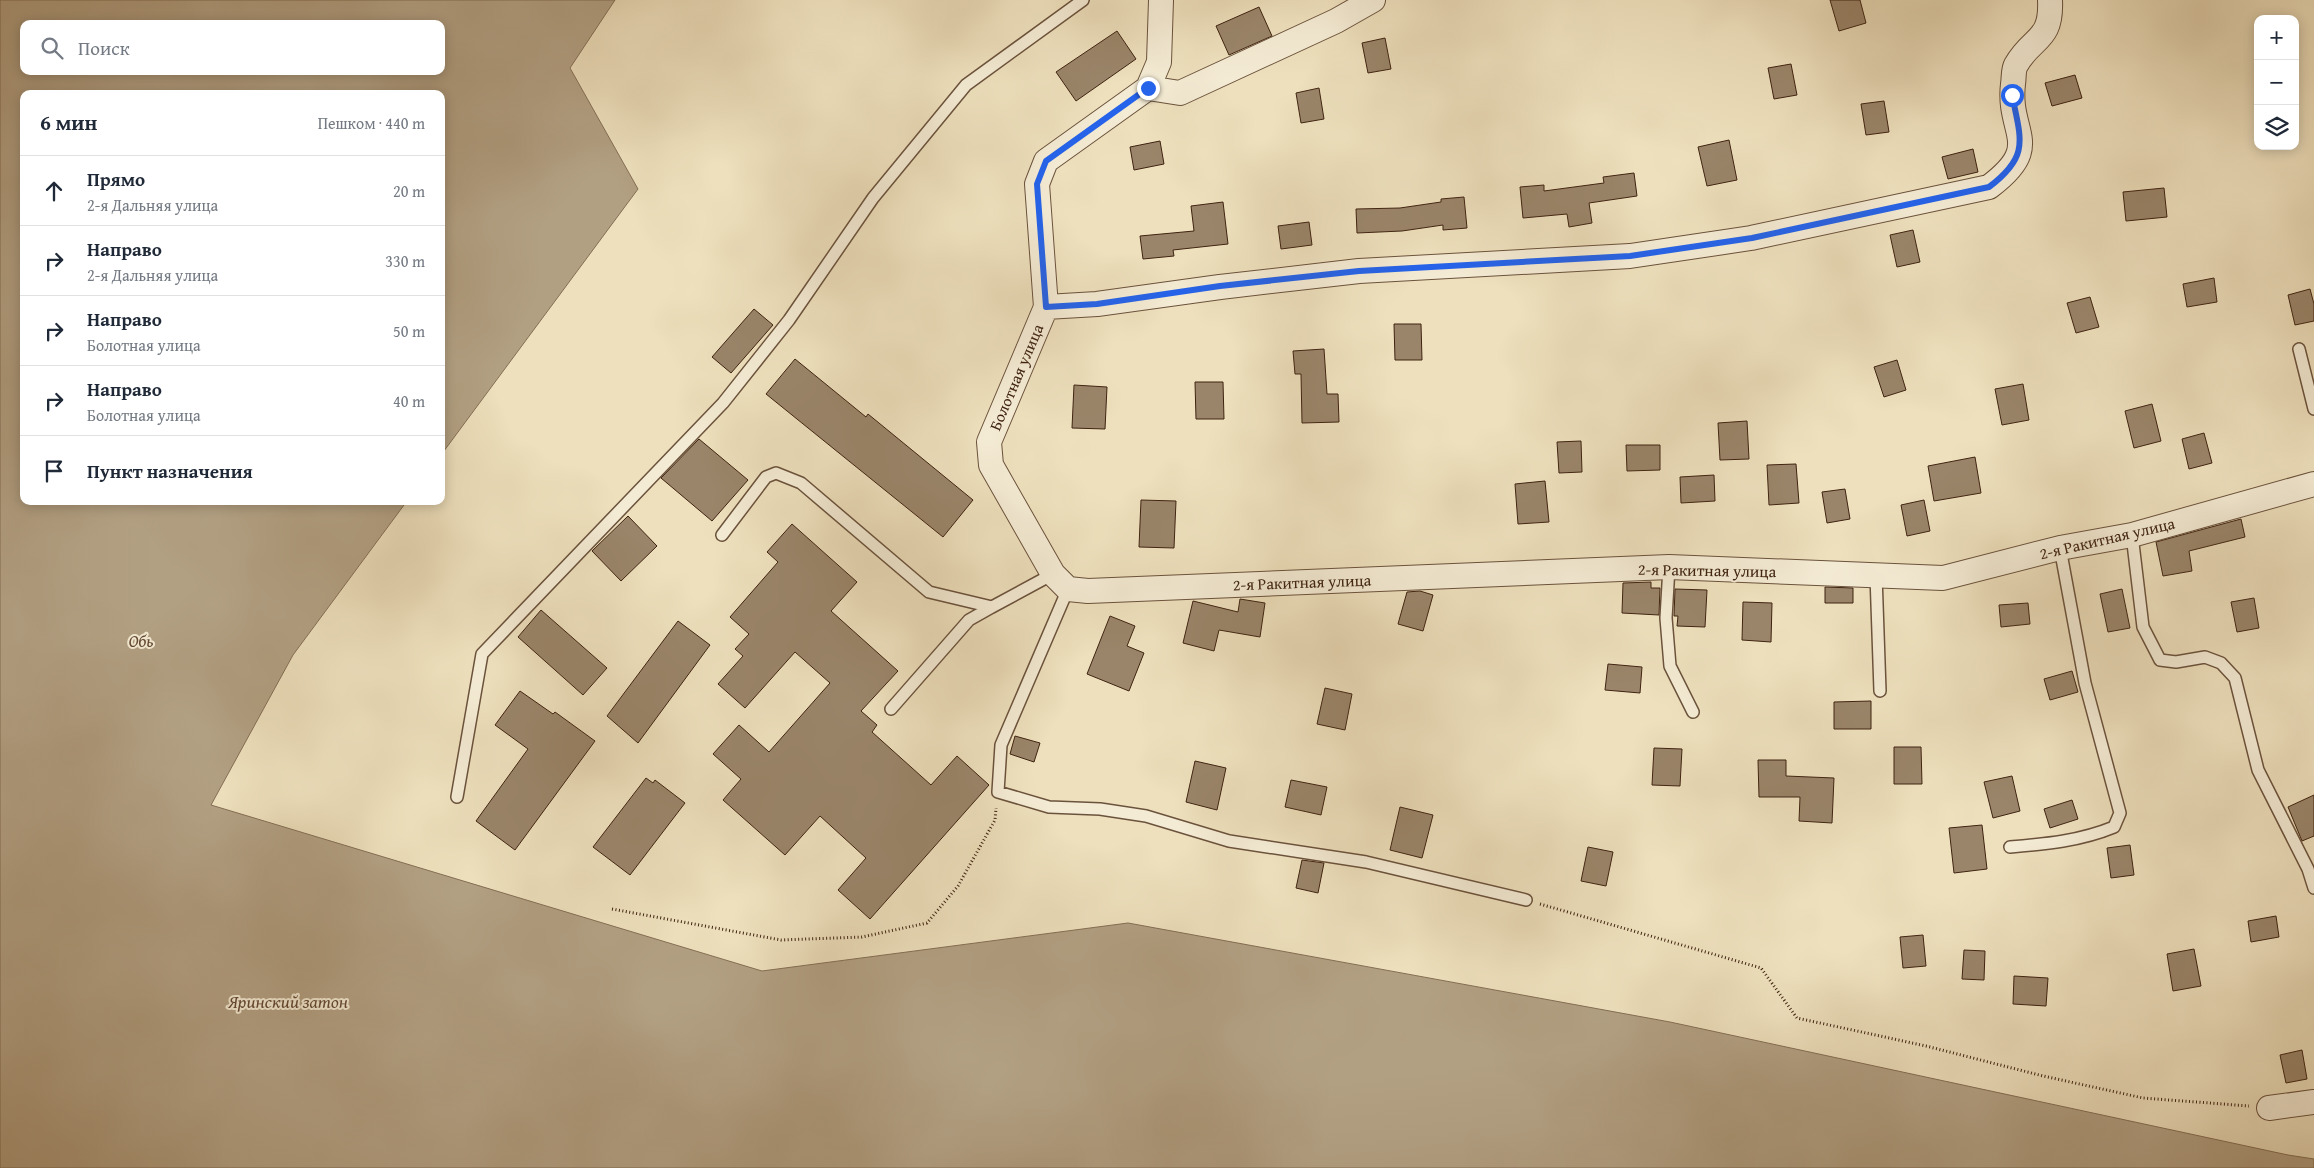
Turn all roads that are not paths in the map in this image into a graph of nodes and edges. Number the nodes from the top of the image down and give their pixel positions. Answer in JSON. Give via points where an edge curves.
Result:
{"nodes":[{"id":1,"x":1083,"y":0,"type":"edge"},
{"id":2,"x":1161,"y":0,"type":"edge"},
{"id":3,"x":1372,"y":0,"type":"edge"},
{"id":4,"x":2050,"y":0,"type":"edge"},
{"id":5,"x":1148,"y":88,"type":"junction"},
{"id":6,"x":1046,"y":307,"type":"junction"},
{"id":7,"x":2300,"y":350,"type":"dead end"},
{"id":8,"x":2314,"y":409,"type":"edge"},
{"id":9,"x":2314,"y":484,"type":"edge"},
{"id":10,"x":2132,"y":534,"type":"junction"},
{"id":11,"x":722,"y":535,"type":"dead end"},
{"id":12,"x":2060,"y":548,"type":"junction"},
{"id":13,"x":1669,"y":566,"type":"junction"},
{"id":14,"x":1876,"y":575,"type":"junction"},
{"id":15,"x":1070,"y":584,"type":"junction"},
{"id":16,"x":992,"y":607,"type":"junction"},
{"id":17,"x":1880,"y":690,"type":"dead end"},
{"id":18,"x":891,"y":709,"type":"dead end"},
{"id":19,"x":1693,"y":712,"type":"dead end"},
{"id":20,"x":457,"y":797,"type":"dead end"},
{"id":21,"x":2010,"y":847,"type":"dead end"},
{"id":22,"x":2314,"y":888,"type":"edge"},
{"id":23,"x":1526,"y":900,"type":"road end"},
{"id":24,"x":2314,"y":1102,"type":"edge"},
{"id":25,"x":2269,"y":1108,"type":"road end"}],
"edges":[{"from":1,"to":20,"type":"lane","via":[[966,85],[872,198],[789,320],[723,403],[482,654]]},
{"from":2,"to":5,"type":"street","via":[[1159,62]]},
{"from":3,"to":5,"type":"street","via":[[1336,21],[1180,93]]},
{"from":4,"to":6,"type":"street","via":[[2048,28],[2015,66],[2012,95],[2021,140],[2016,162],[1989,187],[1752,238],[1630,256],[1359,271],[1097,304]]},
{"from":5,"to":6,"type":"street","name":"Болотная улица","via":[[1046,161],[1037,184]]},
{"from":6,"to":15,"type":"street","name":"Болотная улица","via":[[989,442],[991,465]]},
{"from":7,"to":8,"type":"lane"},
{"from":9,"to":10,"type":"street","name":"2-я Ракитная улица"},
{"from":10,"to":12,"type":"street","name":"2-я Ракитная улица"},
{"from":10,"to":22,"type":"lane","via":[[2143,627],[2160,660],[2176,662],[2205,657],[2221,663],[2235,678],[2258,770],[2308,869]]},
{"from":11,"to":16,"type":"lane","via":[[766,477],[776,473],[801,482],[929,592]]},
{"from":12,"to":14,"type":"street","name":"2-я Ракитная улица","via":[[1944,578]]},
{"from":12,"to":21,"type":"lane","via":[[2085,683],[2120,813],[2114,827],[2091,836]]},
{"from":13,"to":14,"type":"street","name":"2-я Ракитная улица"},
{"from":13,"to":15,"type":"street","name":"2-я Ракитная улица"},
{"from":13,"to":19,"type":"lane","via":[[1666,618],[1670,666]]},
{"from":14,"to":17,"type":"lane"},
{"from":15,"to":16,"type":"lane"},
{"from":15,"to":23,"type":"lane","via":[[1001,744],[998,792],[1049,808],[1100,808],[1146,816],[1229,841],[1366,862]]},
{"from":16,"to":18,"type":"lane","via":[[969,620]]},
{"from":24,"to":25,"type":"street"}]}
